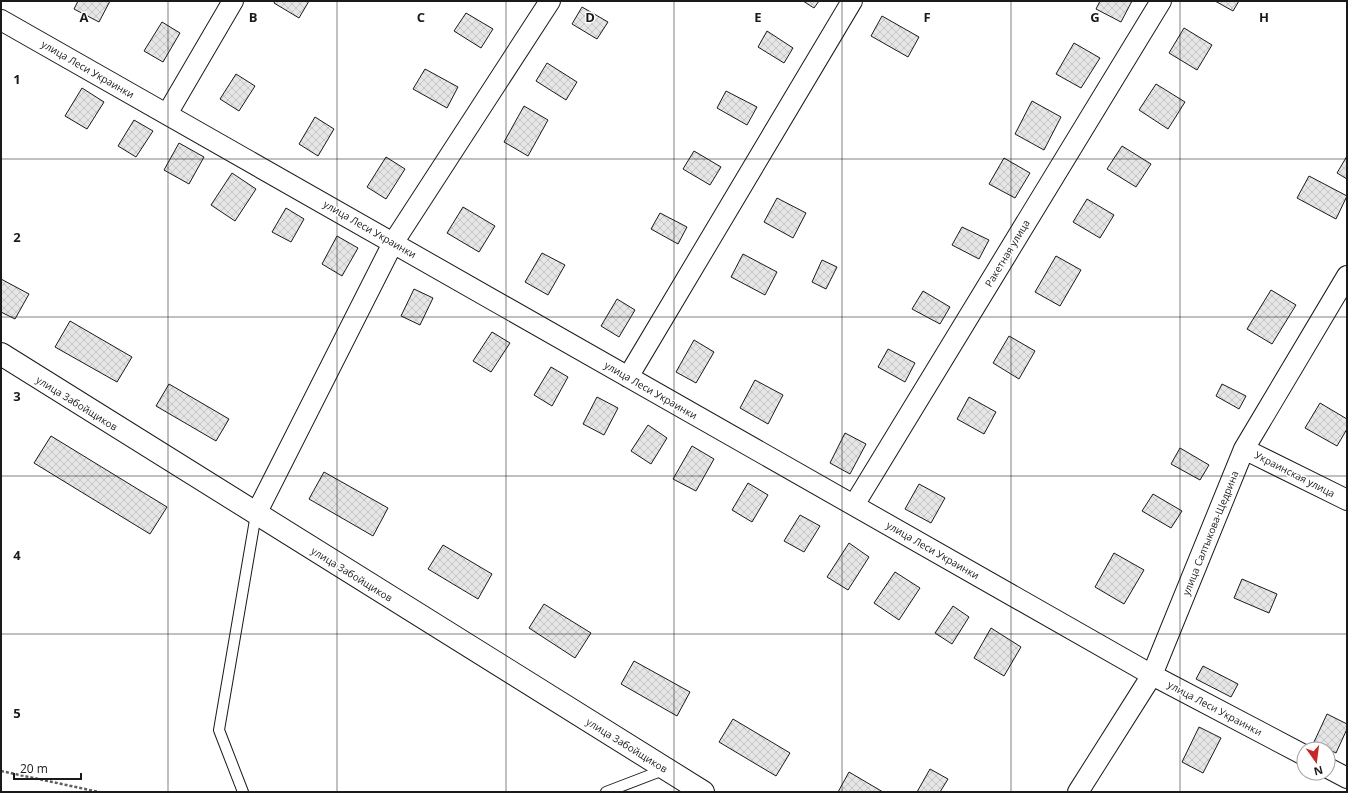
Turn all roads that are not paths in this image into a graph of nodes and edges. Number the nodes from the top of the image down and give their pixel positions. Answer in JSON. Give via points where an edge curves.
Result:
{"nodes":[{"id":1,"x":233,"y":1,"type":"edge"},
{"id":2,"x":550,"y":1,"type":"edge"},
{"id":3,"x":852,"y":1,"type":"edge"},
{"id":4,"x":1161,"y":1,"type":"edge"},
{"id":5,"x":1,"y":20,"type":"edge"},
{"id":6,"x":166,"y":114,"type":"junction"},
{"id":7,"x":393,"y":243,"type":"junction"},
{"id":8,"x":1347,"y":276,"type":"edge"},
{"id":9,"x":1,"y":354,"type":"edge"},
{"id":10,"x":628,"y":377,"type":"junction"},
{"id":11,"x":1244,"y":449,"type":"junction"},
{"id":12,"x":1347,"y":500,"type":"edge"},
{"id":13,"x":854,"y":505,"type":"junction"},
{"id":14,"x":256,"y":514,"type":"junction"},
{"id":15,"x":1152,"y":675,"type":"junction"},
{"id":16,"x":1296,"y":751,"type":"edge"},
{"id":17,"x":666,"y":769,"type":"junction"},
{"id":18,"x":1336,"y":772,"type":"edge"},
{"id":19,"x":1347,"y":778,"type":"edge"},
{"id":20,"x":243,"y":792,"type":"edge"},
{"id":21,"x":606,"y":792,"type":"edge"},
{"id":22,"x":703,"y":792,"type":"edge"},
{"id":23,"x":1078,"y":792,"type":"edge"}],
"edges":[{"from":1,"to":6,"type":"street"},
{"from":2,"to":7,"type":"street"},
{"from":3,"to":10,"type":"street"},
{"from":4,"to":13,"type":"street","name":"Ракетная улица"},
{"from":5,"to":6,"type":"street","name":"улица Леси Украинки"},
{"from":6,"to":7,"type":"street","name":"улица Леси Украинки"},
{"from":7,"to":10,"type":"street","name":"улица Леси Украинки"},
{"from":7,"to":14,"type":"street"},
{"from":8,"to":11,"type":"street","name":"улица Салтыкова-Щедрина"},
{"from":9,"to":14,"type":"main road","name":"улица Забойщиков"},
{"from":10,"to":13,"type":"street","name":"улица Леси Украинки"},
{"from":11,"to":12,"type":"street","name":"Украинская улица"},
{"from":11,"to":15,"type":"street","name":"улица Салтыкова-Щедрина"},
{"from":13,"to":15,"type":"street","name":"улица Леси Украинки"},
{"from":14,"to":17,"type":"main road","name":"улица Забойщиков"},
{"from":14,"to":20,"type":"lane","via":[[219,730]]},
{"from":15,"to":16,"type":"street","name":"улица Леси Украинки"},
{"from":15,"to":23,"type":"street","name":"улица Салтыкова-Щедрина"},
{"from":17,"to":21,"type":"lane"},
{"from":17,"to":22,"type":"main road","name":"улица Забойщиков"},
{"from":18,"to":19,"type":"street"}]}
